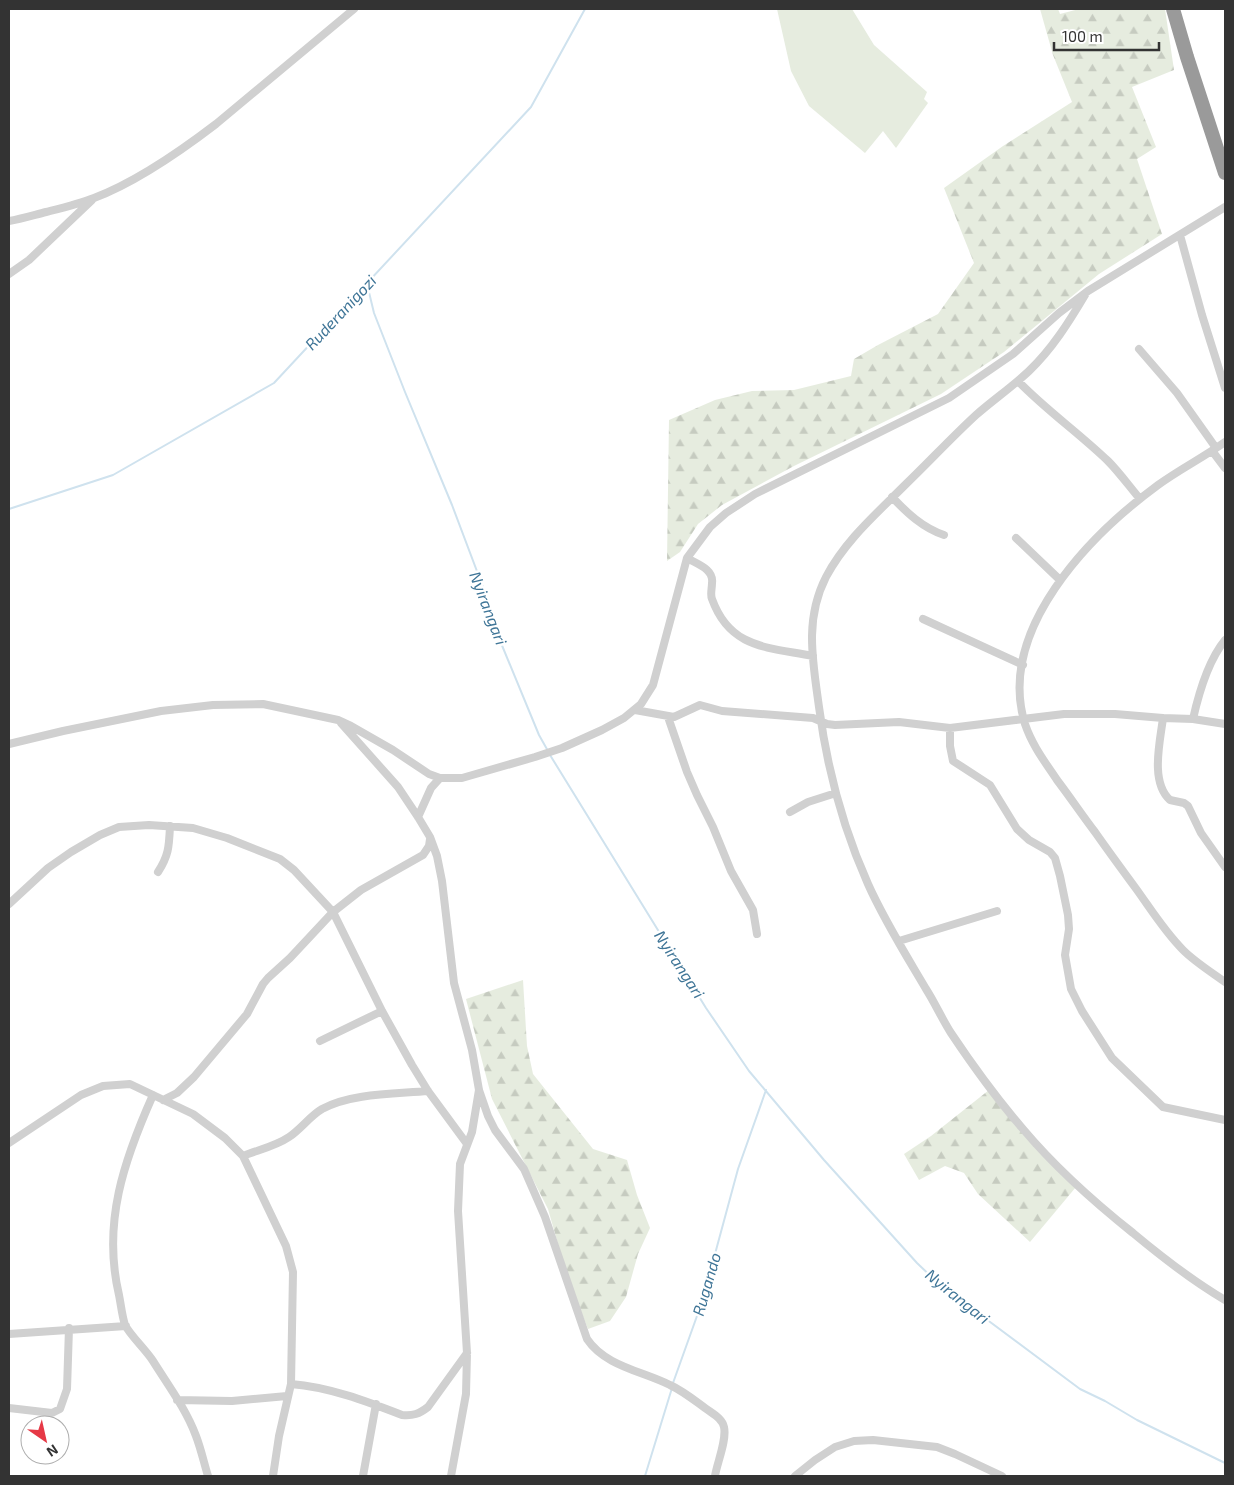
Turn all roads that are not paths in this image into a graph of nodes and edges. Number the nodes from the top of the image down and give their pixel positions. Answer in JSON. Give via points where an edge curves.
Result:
{"nodes":[{"id":1,"x":354,"y":9,"type":"edge"},
{"id":2,"x":1174,"y":9,"type":"edge"},
{"id":3,"x":1225,"y":173,"type":"edge"},
{"id":4,"x":94,"y":198,"type":"junction"},
{"id":5,"x":1225,"y":207,"type":"edge"},
{"id":6,"x":9,"y":221,"type":"edge"},
{"id":7,"x":1180,"y":235,"type":"junction"},
{"id":8,"x":9,"y":274,"type":"edge"},
{"id":9,"x":1088,"y":291,"type":"junction"},
{"id":10,"x":1139,"y":348,"type":"dead end"},
{"id":11,"x":1018,"y":381,"type":"junction"},
{"id":12,"x":1225,"y":388,"type":"edge"},
{"id":13,"x":1225,"y":442,"type":"edge"},
{"id":14,"x":1215,"y":450,"type":"junction"},
{"id":15,"x":1225,"y":468,"type":"edge"},
{"id":16,"x":892,"y":497,"type":"junction"},
{"id":17,"x":1140,"y":499,"type":"junction"},
{"id":18,"x":944,"y":535,"type":"dead end"},
{"id":19,"x":1016,"y":538,"type":"dead end"},
{"id":20,"x":687,"y":558,"type":"junction"},
{"id":21,"x":1060,"y":580,"type":"junction"},
{"id":22,"x":923,"y":619,"type":"dead end"},
{"id":23,"x":1225,"y":640,"type":"edge"},
{"id":24,"x":813,"y":656,"type":"junction"},
{"id":25,"x":1023,"y":665,"type":"junction"},
{"id":26,"x":635,"y":710,"type":"junction"},
{"id":27,"x":668,"y":717,"type":"junction"},
{"id":28,"x":1024,"y":718,"type":"junction"},
{"id":29,"x":1163,"y":718,"type":"junction"},
{"id":30,"x":1193,"y":719,"type":"junction"},
{"id":31,"x":338,"y":720,"type":"junction"},
{"id":32,"x":821,"y":721,"type":"junction"},
{"id":33,"x":1225,"y":724,"type":"edge"},
{"id":34,"x":950,"y":728,"type":"junction"},
{"id":35,"x":9,"y":744,"type":"edge"},
{"id":36,"x":440,"y":778,"type":"junction"},
{"id":37,"x":836,"y":793,"type":"junction"},
{"id":38,"x":790,"y":812,"type":"dead end"},
{"id":39,"x":418,"y":817,"type":"junction"},
{"id":40,"x":170,"y":826,"type":"junction"},
{"id":41,"x":430,"y":837,"type":"junction"},
{"id":42,"x":1225,"y":866,"type":"edge"},
{"id":43,"x":158,"y":872,"type":"dead end"},
{"id":44,"x":9,"y":904,"type":"edge"},
{"id":45,"x":997,"y":911,"type":"dead end"},
{"id":46,"x":333,"y":912,"type":"junction"},
{"id":47,"x":757,"y":934,"type":"dead end"},
{"id":48,"x":899,"y":941,"type":"junction"},
{"id":49,"x":1225,"y":982,"type":"edge"},
{"id":50,"x":382,"y":1011,"type":"junction"},
{"id":51,"x":320,"y":1041,"type":"dead end"},
{"id":52,"x":479,"y":1090,"type":"junction"},
{"id":53,"x":428,"y":1091,"type":"junction"},
{"id":54,"x":153,"y":1095,"type":"junction"},
{"id":55,"x":163,"y":1100,"type":"junction"},
{"id":56,"x":1225,"y":1120,"type":"edge"},
{"id":57,"x":9,"y":1143,"type":"edge"},
{"id":58,"x":467,"y":1144,"type":"junction"},
{"id":59,"x":243,"y":1156,"type":"junction"},
{"id":60,"x":1225,"y":1300,"type":"edge"},
{"id":61,"x":126,"y":1326,"type":"junction"},
{"id":62,"x":70,"y":1328,"type":"junction"},
{"id":63,"x":9,"y":1334,"type":"edge"},
{"id":64,"x":467,"y":1353,"type":"junction"},
{"id":65,"x":290,"y":1384,"type":"junction"},
{"id":66,"x":287,"y":1396,"type":"junction"},
{"id":67,"x":177,"y":1400,"type":"junction"},
{"id":68,"x":376,"y":1404,"type":"junction"},
{"id":69,"x":9,"y":1408,"type":"edge"},
{"id":70,"x":797,"y":1475,"type":"edge"},
{"id":71,"x":208,"y":1476,"type":"edge"},
{"id":72,"x":273,"y":1476,"type":"edge"},
{"id":73,"x":363,"y":1476,"type":"edge"},
{"id":74,"x":451,"y":1476,"type":"edge"},
{"id":75,"x":715,"y":1476,"type":"edge"},
{"id":76,"x":1002,"y":1476,"type":"edge"}],
"edges":[{"from":1,"to":4,"type":"street","via":[[195,140]]},
{"from":2,"to":3,"type":"highway","via":[[1186,57]]},
{"from":4,"to":6,"type":"street"},
{"from":4,"to":8,"type":"street","via":[[29,260]]},
{"from":5,"to":7,"type":"street"},
{"from":7,"to":9,"type":"street"},
{"from":7,"to":12,"type":"street"},
{"from":9,"to":11,"type":"street","via":[[1051,346]]},
{"from":9,"to":20,"type":"street","via":[[1013,354],[949,398],[740,502],[710,527]]},
{"from":10,"to":14,"type":"street","via":[[1177,392]]},
{"from":11,"to":16,"type":"street","via":[[976,415]]},
{"from":11,"to":17,"type":"street","via":[[1109,462]]},
{"from":13,"to":14,"type":"street"},
{"from":14,"to":15,"type":"street"},
{"from":14,"to":17,"type":"street"},
{"from":16,"to":18,"type":"street","via":[[914,519]]},
{"from":16,"to":24,"type":"street","via":[[861,527],[825,579],[812,614]]},
{"from":17,"to":21,"type":"street","via":[[1078,556]]},
{"from":19,"to":21,"type":"street"},
{"from":20,"to":24,"type":"street","via":[[710,572],[713,580],[711,596],[721,619],[736,635],[762,646]]},
{"from":20,"to":26,"type":"street","via":[[653,685]]},
{"from":21,"to":25,"type":"street","via":[[1026,646]]},
{"from":22,"to":25,"type":"street"},
{"from":23,"to":30,"type":"street","via":[[1208,672]]},
{"from":24,"to":32,"type":"street"},
{"from":25,"to":28,"type":"street","via":[[1020,698]]},
{"from":26,"to":27,"type":"street"},
{"from":26,"to":36,"type":"street","via":[[582,740],[535,758],[462,778]]},
{"from":27,"to":32,"type":"street","via":[[678,717],[700,706]]},
{"from":27,"to":47,"type":"street","via":[[697,795],[731,871],[753,910]]},
{"from":28,"to":29,"type":"street","via":[[1114,714]]},
{"from":28,"to":34,"type":"street"},
{"from":28,"to":49,"type":"street","via":[[1042,758],[1161,925],[1184,952]]},
{"from":29,"to":30,"type":"street"},
{"from":29,"to":42,"type":"street","via":[[1158,769],[1161,788],[1170,800],[1188,805],[1201,833]]},
{"from":30,"to":33,"type":"street"},
{"from":31,"to":35,"type":"street","via":[[263,704],[212,705],[161,711]]},
{"from":31,"to":36,"type":"street"},
{"from":31,"to":39,"type":"street","via":[[398,787]]},
{"from":32,"to":34,"type":"street","via":[[845,726],[899,722]]},
{"from":32,"to":37,"type":"street"},
{"from":34,"to":56,"type":"street","via":[[953,761],[990,784],[1016,829],[1050,852],[1058,864],[1068,915],[1066,955],[1071,989],[1112,1058],[1163,1106]]},
{"from":36,"to":39,"type":"street","via":[[431,788]]},
{"from":37,"to":38,"type":"street"},
{"from":37,"to":48,"type":"street","via":[[868,884]]},
{"from":39,"to":41,"type":"street"},
{"from":40,"to":43,"type":"street","via":[[169,849]]},
{"from":40,"to":44,"type":"street","via":[[119,827],[100,835],[48,868]]},
{"from":40,"to":46,"type":"street","via":[[193,828],[227,838],[280,860],[294,870]]},
{"from":41,"to":46,"type":"street","via":[[423,855],[361,890]]},
{"from":41,"to":52,"type":"street","via":[[442,881],[454,982]]},
{"from":45,"to":48,"type":"street"},
{"from":46,"to":50,"type":"street"},
{"from":46,"to":55,"type":"street","via":[[268,978],[247,1014],[190,1081]]},
{"from":48,"to":60,"type":"street","via":[[948,1029],[1036,1144],[1151,1250]]},
{"from":50,"to":51,"type":"street"},
{"from":50,"to":53,"type":"street"},
{"from":52,"to":58,"type":"street"},
{"from":52,"to":75,"type":"street","via":[[495,1130],[524,1169],[545,1217],[587,1339],[602,1355],[671,1385],[722,1421],[724,1430]]},
{"from":53,"to":58,"type":"street"},
{"from":53,"to":59,"type":"street","via":[[338,1102],[321,1110],[280,1142]]},
{"from":54,"to":55,"type":"street"},
{"from":54,"to":57,"type":"street","via":[[130,1084],[103,1086],[81,1096]]},
{"from":54,"to":61,"type":"street","via":[[126,1161],[113,1220],[114,1277]]},
{"from":55,"to":59,"type":"street","via":[[193,1114]]},
{"from":58,"to":64,"type":"street","via":[[461,1160],[458,1211]]},
{"from":59,"to":65,"type":"street","via":[[286,1246],[293,1272]]},
{"from":61,"to":62,"type":"street"},
{"from":61,"to":67,"type":"street","via":[[147,1352]]},
{"from":62,"to":63,"type":"street"},
{"from":62,"to":69,"type":"street","via":[[67,1389],[60,1409],[52,1413]]},
{"from":64,"to":68,"type":"street","via":[[420,1413],[402,1415]]},
{"from":64,"to":74,"type":"street","via":[[466,1394]]},
{"from":65,"to":66,"type":"street"},
{"from":65,"to":68,"type":"street","via":[[313,1386]]},
{"from":66,"to":67,"type":"street","via":[[232,1401]]},
{"from":66,"to":72,"type":"street"},
{"from":67,"to":71,"type":"street","via":[[196,1438]]},
{"from":68,"to":73,"type":"street"},
{"from":70,"to":76,"type":"street","via":[[835,1447],[873,1440],[937,1447]]}]}
